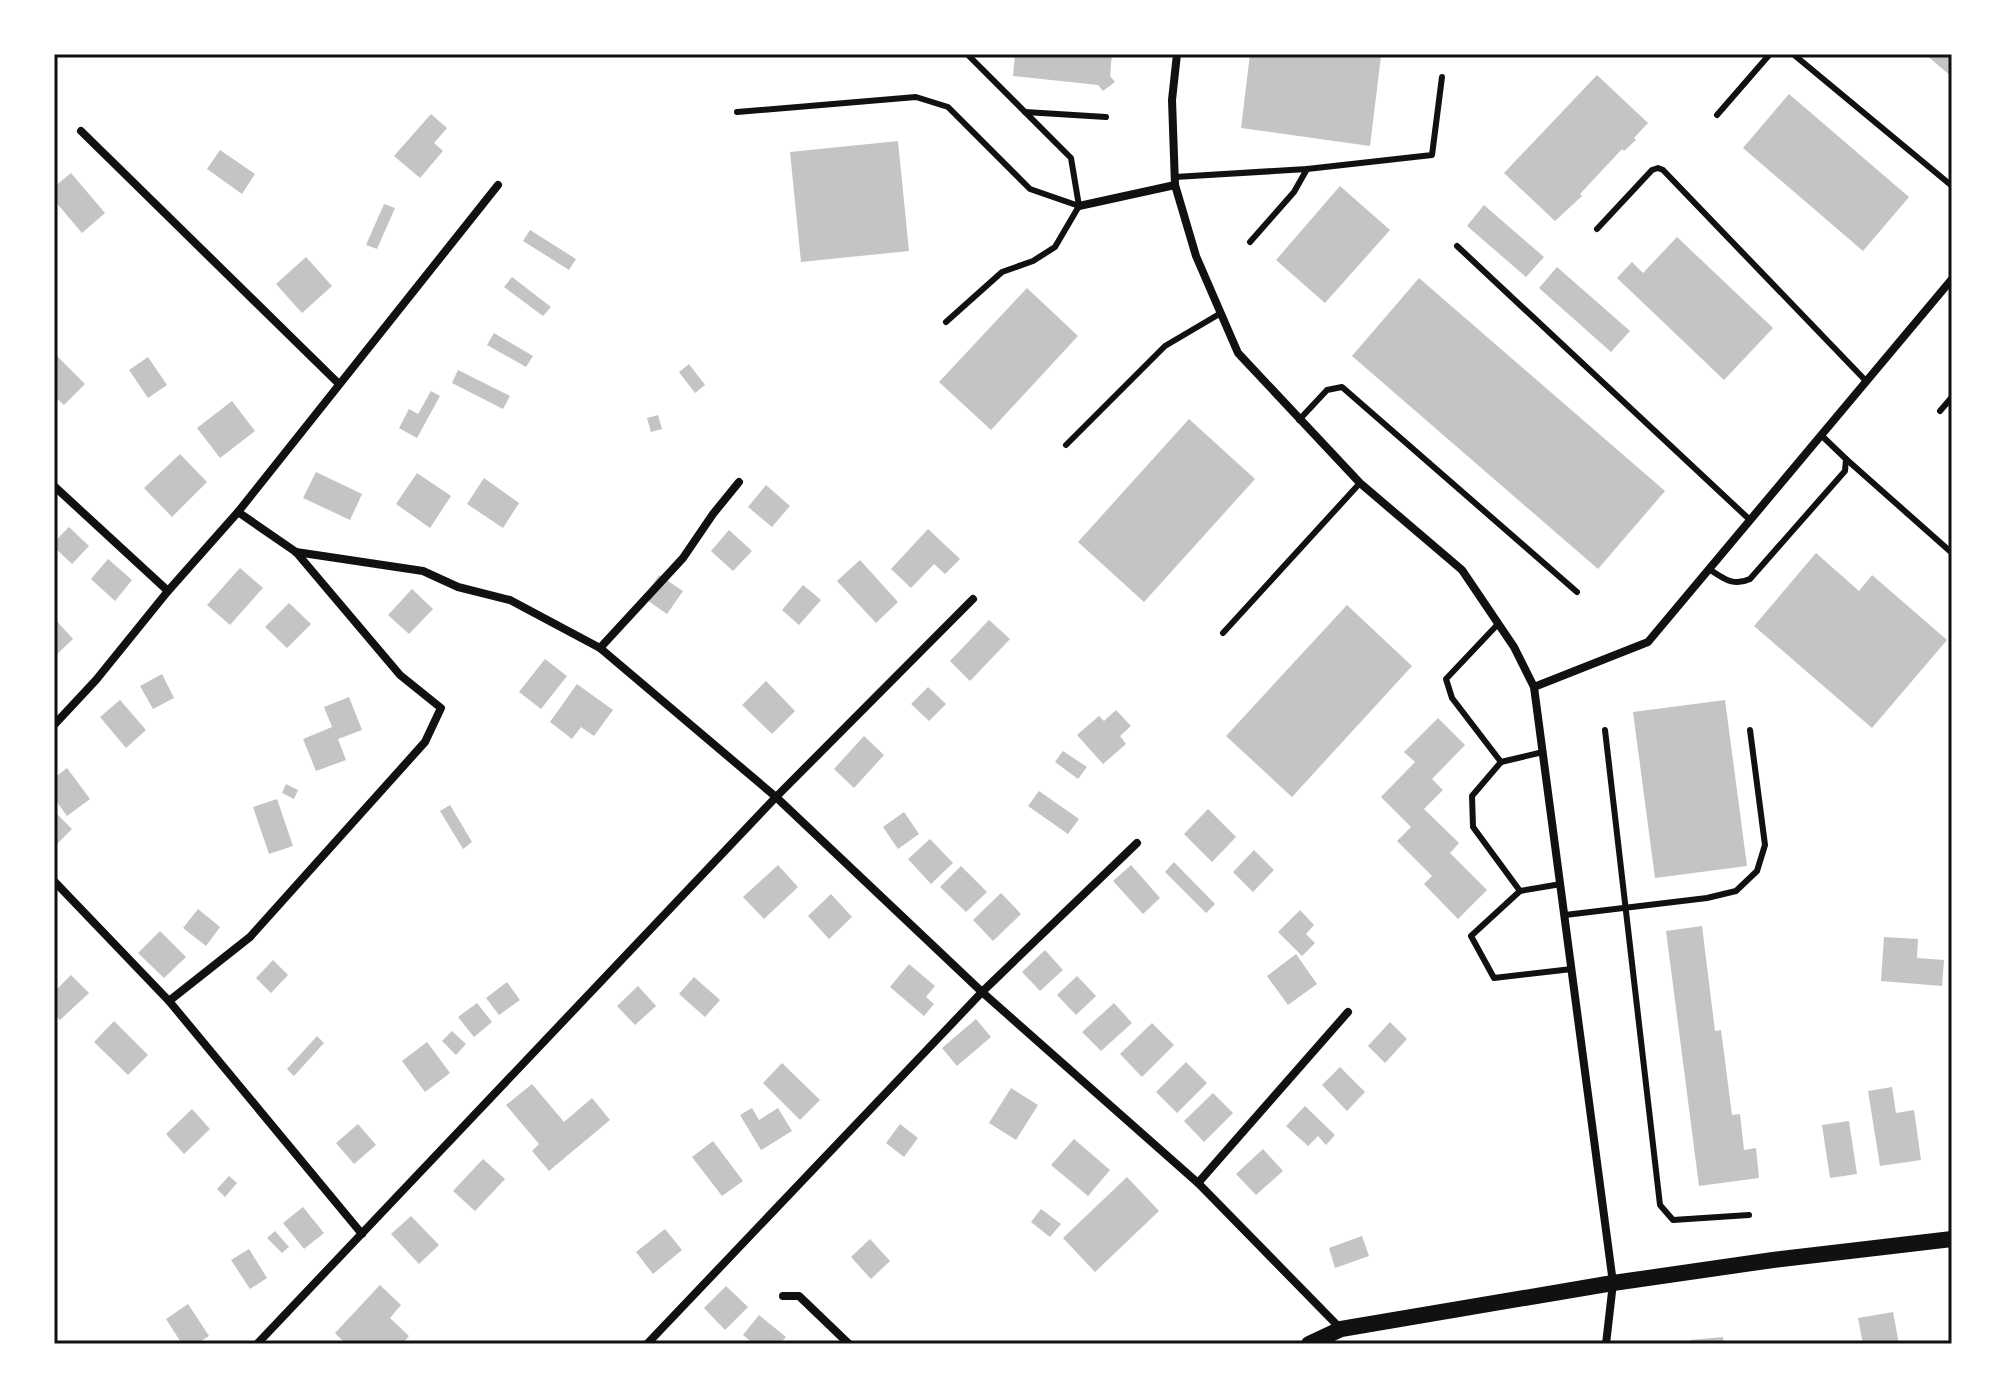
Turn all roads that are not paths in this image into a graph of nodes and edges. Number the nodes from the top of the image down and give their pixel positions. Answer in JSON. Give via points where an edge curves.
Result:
{"nodes":[{"id":1,"x":967,"y":54,"type":"edge"},
{"id":2,"x":1177,"y":54,"type":"edge"},
{"id":3,"x":1770,"y":54,"type":"edge"},
{"id":4,"x":1793,"y":54,"type":"edge"},
{"id":5,"x":1442,"y":77,"type":"dead end"},
{"id":6,"x":737,"y":112,"type":"dead end"},
{"id":7,"x":1025,"y":112,"type":"junction"},
{"id":8,"x":1717,"y":115,"type":"dead end"},
{"id":9,"x":1106,"y":117,"type":"dead end"},
{"id":10,"x":81,"y":131,"type":"dead end"},
{"id":11,"x":1307,"y":169,"type":"junction"},
{"id":12,"x":1175,"y":181,"type":"junction"},
{"id":13,"x":498,"y":185,"type":"dead end"},
{"id":14,"x":1952,"y":186,"type":"edge"},
{"id":15,"x":1079,"y":206,"type":"junction"},
{"id":16,"x":1597,"y":229,"type":"dead end"},
{"id":17,"x":1250,"y":242,"type":"dead end"},
{"id":18,"x":1457,"y":246,"type":"dead end"},
{"id":19,"x":1952,"y":279,"type":"edge"},
{"id":20,"x":1221,"y":313,"type":"junction"},
{"id":21,"x":946,"y":322,"type":"dead end"},
{"id":22,"x":1866,"y":381,"type":"junction"},
{"id":23,"x":338,"y":383,"type":"junction"},
{"id":24,"x":1952,"y":397,"type":"edge"},
{"id":25,"x":1940,"y":411,"type":"dead end"},
{"id":26,"x":1299,"y":420,"type":"junction"},
{"id":27,"x":1821,"y":435,"type":"junction"},
{"id":28,"x":1066,"y":445,"type":"dead end"},
{"id":29,"x":1846,"y":459,"type":"junction"},
{"id":30,"x":739,"y":482,"type":"dead end"},
{"id":31,"x":1360,"y":483,"type":"junction"},
{"id":32,"x":54,"y":486,"type":"edge"},
{"id":33,"x":238,"y":512,"type":"junction"},
{"id":34,"x":1750,"y":520,"type":"junction"},
{"id":35,"x":296,"y":552,"type":"junction"},
{"id":36,"x":1952,"y":553,"type":"edge"},
{"id":37,"x":1709,"y":569,"type":"junction"},
{"id":38,"x":168,"y":591,"type":"junction"},
{"id":39,"x":1577,"y":592,"type":"dead end"},
{"id":40,"x":973,"y":599,"type":"dead end"},
{"id":41,"x":1498,"y":624,"type":"junction"},
{"id":42,"x":1223,"y":633,"type":"dead end"},
{"id":43,"x":600,"y":648,"type":"junction"},
{"id":44,"x":1534,"y":687,"type":"junction"},
{"id":45,"x":54,"y":725,"type":"edge"},
{"id":46,"x":1605,"y":730,"type":"dead end"},
{"id":47,"x":1750,"y":730,"type":"dead end"},
{"id":48,"x":1543,"y":752,"type":"junction"},
{"id":49,"x":1501,"y":762,"type":"junction"},
{"id":50,"x":776,"y":797,"type":"junction"},
{"id":51,"x":1137,"y":843,"type":"dead end"},
{"id":52,"x":54,"y":881,"type":"edge"},
{"id":53,"x":1561,"y":884,"type":"junction"},
{"id":54,"x":1520,"y":891,"type":"junction"},
{"id":55,"x":1627,"y":907,"type":"junction"},
{"id":56,"x":1565,"y":915,"type":"junction"},
{"id":57,"x":1572,"y":969,"type":"junction"},
{"id":58,"x":982,"y":992,"type":"junction"},
{"id":59,"x":169,"y":1001,"type":"junction"},
{"id":60,"x":1348,"y":1012,"type":"dead end"},
{"id":61,"x":1198,"y":1183,"type":"junction"},
{"id":62,"x":1749,"y":1215,"type":"dead end"},
{"id":63,"x":362,"y":1234,"type":"junction"},
{"id":64,"x":1952,"y":1239,"type":"edge"},
{"id":65,"x":1613,"y":1283,"type":"junction"},
{"id":66,"x":783,"y":1296,"type":"dead end"},
{"id":67,"x":1341,"y":1329,"type":"junction"},
{"id":68,"x":257,"y":1344,"type":"edge"},
{"id":69,"x":647,"y":1344,"type":"edge"},
{"id":70,"x":849,"y":1344,"type":"edge"},
{"id":71,"x":1309,"y":1344,"type":"edge"},
{"id":72,"x":1606,"y":1344,"type":"edge"}],
"edges":[{"from":1,"to":7,"type":"lane"},
{"from":2,"to":12,"type":"street","via":[[1172,100]]},
{"from":3,"to":8,"type":"lane"},
{"from":4,"to":14,"type":"lane"},
{"from":5,"to":11,"type":"lane","via":[[1432,155]]},
{"from":6,"to":15,"type":"lane","via":[[916,97],[948,107],[1030,189]]},
{"from":7,"to":9,"type":"lane"},
{"from":7,"to":15,"type":"lane","via":[[1071,158]]},
{"from":10,"to":23,"type":"street"},
{"from":11,"to":12,"type":"lane"},
{"from":11,"to":17,"type":"lane"},
{"from":12,"to":15,"type":"street"},
{"from":12,"to":20,"type":"street","via":[[1196,256]]},
{"from":13,"to":23,"type":"street"},
{"from":15,"to":21,"type":"lane","via":[[1055,247],[1002,272]]},
{"from":16,"to":22,"type":"lane","via":[[1652,170],[1663,170]]},
{"from":18,"to":34,"type":"lane"},
{"from":19,"to":22,"type":"street"},
{"from":20,"to":26,"type":"street","via":[[1238,353]]},
{"from":20,"to":28,"type":"lane","via":[[1165,346]]},
{"from":22,"to":27,"type":"street"},
{"from":23,"to":33,"type":"street"},
{"from":24,"to":25,"type":"lane"},
{"from":26,"to":31,"type":"street"},
{"from":26,"to":39,"type":"lane","via":[[1327,390],[1342,387]]},
{"from":27,"to":29,"type":"lane"},
{"from":27,"to":34,"type":"street"},
{"from":29,"to":36,"type":"lane"},
{"from":29,"to":37,"type":"lane","via":[[1845,471],[1750,579],[1740,584]]},
{"from":30,"to":43,"type":"street","via":[[683,558]]},
{"from":31,"to":41,"type":"street","via":[[1462,570]]},
{"from":31,"to":42,"type":"lane"},
{"from":32,"to":38,"type":"street"},
{"from":33,"to":35,"type":"street"},
{"from":33,"to":38,"type":"street"},
{"from":34,"to":37,"type":"street"},
{"from":35,"to":43,"type":"street","via":[[423,571],[458,587],[510,600]]},
{"from":35,"to":59,"type":"street","via":[[400,675],[441,708],[425,742],[250,937]]},
{"from":37,"to":44,"type":"street","via":[[1648,642]]},
{"from":38,"to":45,"type":"street"},
{"from":40,"to":50,"type":"street"},
{"from":41,"to":44,"type":"street"},
{"from":41,"to":49,"type":"lane","via":[[1446,679],[1452,698]]},
{"from":43,"to":50,"type":"street"},
{"from":44,"to":48,"type":"street"},
{"from":46,"to":55,"type":"lane"},
{"from":47,"to":55,"type":"lane","via":[[1765,845],[1757,871],[1736,891]]},
{"from":48,"to":49,"type":"lane"},
{"from":48,"to":53,"type":"street"},
{"from":49,"to":54,"type":"lane","via":[[1472,796],[1473,827]]},
{"from":50,"to":58,"type":"street"},
{"from":50,"to":63,"type":"street"},
{"from":51,"to":58,"type":"street"},
{"from":52,"to":59,"type":"street"},
{"from":53,"to":54,"type":"lane"},
{"from":53,"to":56,"type":"street"},
{"from":54,"to":57,"type":"lane","via":[[1471,936],[1494,978]]},
{"from":55,"to":56,"type":"lane"},
{"from":55,"to":62,"type":"lane","via":[[1660,1205],[1673,1220]]},
{"from":56,"to":57,"type":"street"},
{"from":57,"to":65,"type":"street"},
{"from":58,"to":61,"type":"street"},
{"from":58,"to":69,"type":"street"},
{"from":59,"to":63,"type":"street"},
{"from":60,"to":61,"type":"street"},
{"from":61,"to":67,"type":"street"},
{"from":63,"to":68,"type":"street"},
{"from":64,"to":65,"type":"main road"},
{"from":65,"to":67,"type":"main road"},
{"from":65,"to":72,"type":"street"},
{"from":66,"to":70,"type":"street","via":[[799,1296]]},
{"from":67,"to":71,"type":"main road"}]}
